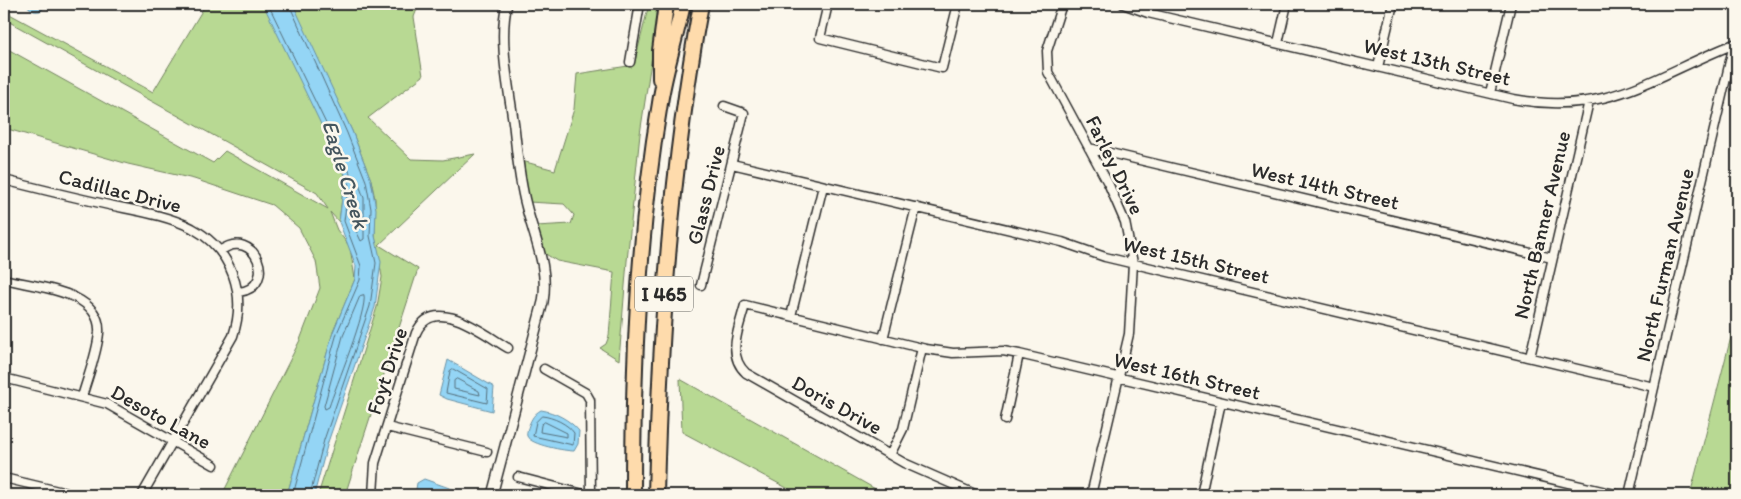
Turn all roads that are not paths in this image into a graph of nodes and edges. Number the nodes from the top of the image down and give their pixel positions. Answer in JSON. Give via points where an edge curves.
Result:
{"nodes":[{"id":1,"x":507,"y":4,"type":"edge"},
{"id":2,"x":640,"y":4,"type":"edge"},
{"id":3,"x":666,"y":4,"type":"edge"},
{"id":4,"x":683,"y":4,"type":"edge"},
{"id":5,"x":701,"y":4,"type":"edge"},
{"id":6,"x":710,"y":4,"type":"edge"},
{"id":7,"x":828,"y":4,"type":"edge"},
{"id":8,"x":958,"y":4,"type":"edge"},
{"id":9,"x":1062,"y":4,"type":"edge"},
{"id":10,"x":1123,"y":4,"type":"edge"},
{"id":11,"x":1287,"y":4,"type":"edge"},
{"id":12,"x":1393,"y":4,"type":"edge"},
{"id":13,"x":1511,"y":4,"type":"edge"},
{"id":14,"x":1278,"y":43,"type":"junction"},
{"id":15,"x":1736,"y":43,"type":"edge"},
{"id":16,"x":692,"y":54,"type":"junction"},
{"id":17,"x":630,"y":62,"type":"dead end"},
{"id":18,"x":1378,"y":67,"type":"junction"},
{"id":19,"x":1490,"y":93,"type":"junction"},
{"id":20,"x":1589,"y":101,"type":"junction"},
{"id":21,"x":660,"y":102,"type":"junction"},
{"id":22,"x":724,"y":106,"type":"dead end"},
{"id":23,"x":1089,"y":148,"type":"junction"},
{"id":24,"x":732,"y":164,"type":"junction"},
{"id":25,"x":4,"y":180,"type":"edge"},
{"id":26,"x":823,"y":186,"type":"junction"},
{"id":27,"x":916,"y":207,"type":"junction"},
{"id":28,"x":220,"y":251,"type":"junction"},
{"id":29,"x":1552,"y":258,"type":"junction"},
{"id":30,"x":1133,"y":263,"type":"junction"},
{"id":31,"x":4,"y":279,"type":"edge"},
{"id":32,"x":701,"y":285,"type":"dead end"},
{"id":33,"x":239,"y":292,"type":"junction"},
{"id":34,"x":745,"y":305,"type":"joint"},
{"id":35,"x":791,"y":316,"type":"junction"},
{"id":36,"x":883,"y":339,"type":"junction"},
{"id":37,"x":508,"y":348,"type":"dead end"},
{"id":38,"x":922,"y":348,"type":"junction"},
{"id":39,"x":1019,"y":354,"type":"junction"},
{"id":40,"x":1530,"y":357,"type":"junction"},
{"id":41,"x":544,"y":369,"type":"dead end"},
{"id":42,"x":4,"y":378,"type":"edge"},
{"id":43,"x":1119,"y":378,"type":"junction"},
{"id":44,"x":1654,"y":388,"type":"junction"},
{"id":45,"x":82,"y":397,"type":"junction"},
{"id":46,"x":1221,"y":402,"type":"junction"},
{"id":47,"x":1005,"y":420,"type":"dead end"},
{"id":48,"x":387,"y":427,"type":"junction"},
{"id":49,"x":173,"y":442,"type":"junction"},
{"id":50,"x":487,"y":452,"type":"dead end"},
{"id":51,"x":890,"y":455,"type":"junction"},
{"id":52,"x":214,"y":465,"type":"dead end"},
{"id":53,"x":518,"y":477,"type":"dead end"},
{"id":54,"x":4,"y":478,"type":"edge"},
{"id":55,"x":75,"y":495,"type":"edge"},
{"id":56,"x":142,"y":495,"type":"edge"},
{"id":57,"x":373,"y":495,"type":"edge"},
{"id":58,"x":492,"y":495,"type":"edge"},
{"id":59,"x":587,"y":495,"type":"edge"},
{"id":60,"x":591,"y":495,"type":"edge"},
{"id":61,"x":633,"y":495,"type":"edge"},
{"id":62,"x":656,"y":495,"type":"edge"},
{"id":63,"x":977,"y":495,"type":"edge"},
{"id":64,"x":1091,"y":495,"type":"edge"},
{"id":65,"x":1201,"y":495,"type":"edge"},
{"id":66,"x":1619,"y":495,"type":"edge"},
{"id":67,"x":1629,"y":495,"type":"edge"}],
"edges":[{"from":1,"to":58,"type":"street","via":[[504,34],[521,180],[542,258],[545,285],[542,308]]},
{"from":2,"to":17,"type":"street"},
{"from":3,"to":21,"type":"highway","via":[[660,51]]},
{"from":4,"to":21,"type":"highway","number":"I 465"},
{"from":5,"to":16,"type":"highway","number":"I 465"},
{"from":6,"to":16,"type":"highway"},
{"from":7,"to":8,"type":"street","via":[[820,38],[942,68]]},
{"from":9,"to":23,"type":"street","name":"Farley Drive","via":[[1047,51],[1046,66]]},
{"from":10,"to":14,"type":"street","name":"West 13th Street","via":[[1148,13]]},
{"from":11,"to":14,"type":"street"},
{"from":12,"to":18,"type":"street"},
{"from":13,"to":19,"type":"street"},
{"from":14,"to":18,"type":"street","name":"West 13th Street"},
{"from":15,"to":20,"type":"street","name":"West 13th Street","via":[[1640,87]]},
{"from":15,"to":44,"type":"street","name":"North Furman Avenue"},
{"from":16,"to":62,"type":"highway","number":"I 465","via":[[683,104],[668,246],[660,354]]},
{"from":18,"to":19,"type":"street","name":"West 13th Street"},
{"from":19,"to":20,"type":"street","name":"West 13th Street","via":[[1542,103]]},
{"from":20,"to":29,"type":"street","name":"North Banner Avenue"},
{"from":21,"to":61,"type":"highway","number":"I 465","via":[[638,304]]},
{"from":22,"to":24,"type":"street","name":"Glass Drive","via":[[744,112]]},
{"from":23,"to":29,"type":"street","name":"West 14th Street"},
{"from":23,"to":30,"type":"street","name":"Farley Drive","via":[[1123,217]]},
{"from":24,"to":26,"type":"street","name":"West 15th Street"},
{"from":24,"to":32,"type":"street","name":"Glass Drive"},
{"from":25,"to":28,"type":"street","name":"Cadillac Drive","via":[[174,221],[200,233]]},
{"from":26,"to":27,"type":"street","name":"West 15th Street"},
{"from":26,"to":35,"type":"street"},
{"from":27,"to":30,"type":"street","name":"West 15th Street","via":[[1062,242]]},
{"from":27,"to":36,"type":"street"},
{"from":28,"to":33,"type":"street","name":"Cadillac Drive","via":[[230,266]]},
{"from":28,"to":33,"type":"street","via":[[240,245],[251,250],[258,259],[258,280],[247,290]]},
{"from":29,"to":40,"type":"street","name":"North Banner Avenue"},
{"from":30,"to":40,"type":"street","name":"West 15th Street"},
{"from":30,"to":43,"type":"street","name":"Farley Drive","via":[[1130,325]]},
{"from":31,"to":45,"type":"street","via":[[74,296],[94,312],[99,333]]},
{"from":33,"to":49,"type":"street","name":"Cadillac Drive","via":[[238,316],[230,344]]},
{"from":34,"to":35,"type":"street","name":"West 16th Street"},
{"from":34,"to":51,"type":"street","name":"Doris Drive","via":[[735,350],[743,371]]},
{"from":35,"to":36,"type":"street","name":"West 16th Street"},
{"from":36,"to":38,"type":"street","name":"West 16th Street"},
{"from":37,"to":48,"type":"street","name":"Foyt Drive","via":[[451,316],[438,315],[427,319],[416,333]]},
{"from":38,"to":39,"type":"street","name":"West 16th Street","via":[[953,353],[1003,351]]},
{"from":38,"to":51,"type":"street","via":[[905,423]]},
{"from":39,"to":43,"type":"street","name":"West 16th Street"},
{"from":39,"to":47,"type":"street"},
{"from":40,"to":44,"type":"street","name":"West 15th Street"},
{"from":41,"to":60,"type":"street","via":[[586,393],[590,400]]},
{"from":42,"to":45,"type":"street","name":"Desoto Lane"},
{"from":43,"to":46,"type":"street","name":"West 16th Street"},
{"from":43,"to":64,"type":"street","name":"Farley Drive"},
{"from":44,"to":67,"type":"street","name":"North Furman Avenue"},
{"from":45,"to":49,"type":"street","name":"Desoto Lane","via":[[107,404]]},
{"from":46,"to":65,"type":"street"},
{"from":46,"to":66,"type":"street","name":"West 16th Street"},
{"from":48,"to":50,"type":"street"},
{"from":48,"to":57,"type":"street","name":"Foyt Drive","via":[[374,468]]},
{"from":49,"to":52,"type":"street","name":"Desoto Lane"},
{"from":49,"to":56,"type":"street","name":"Cadillac Drive"},
{"from":51,"to":63,"type":"street","name":"Doris Drive"},
{"from":53,"to":59,"type":"street"},
{"from":54,"to":55,"type":"street"}]}
